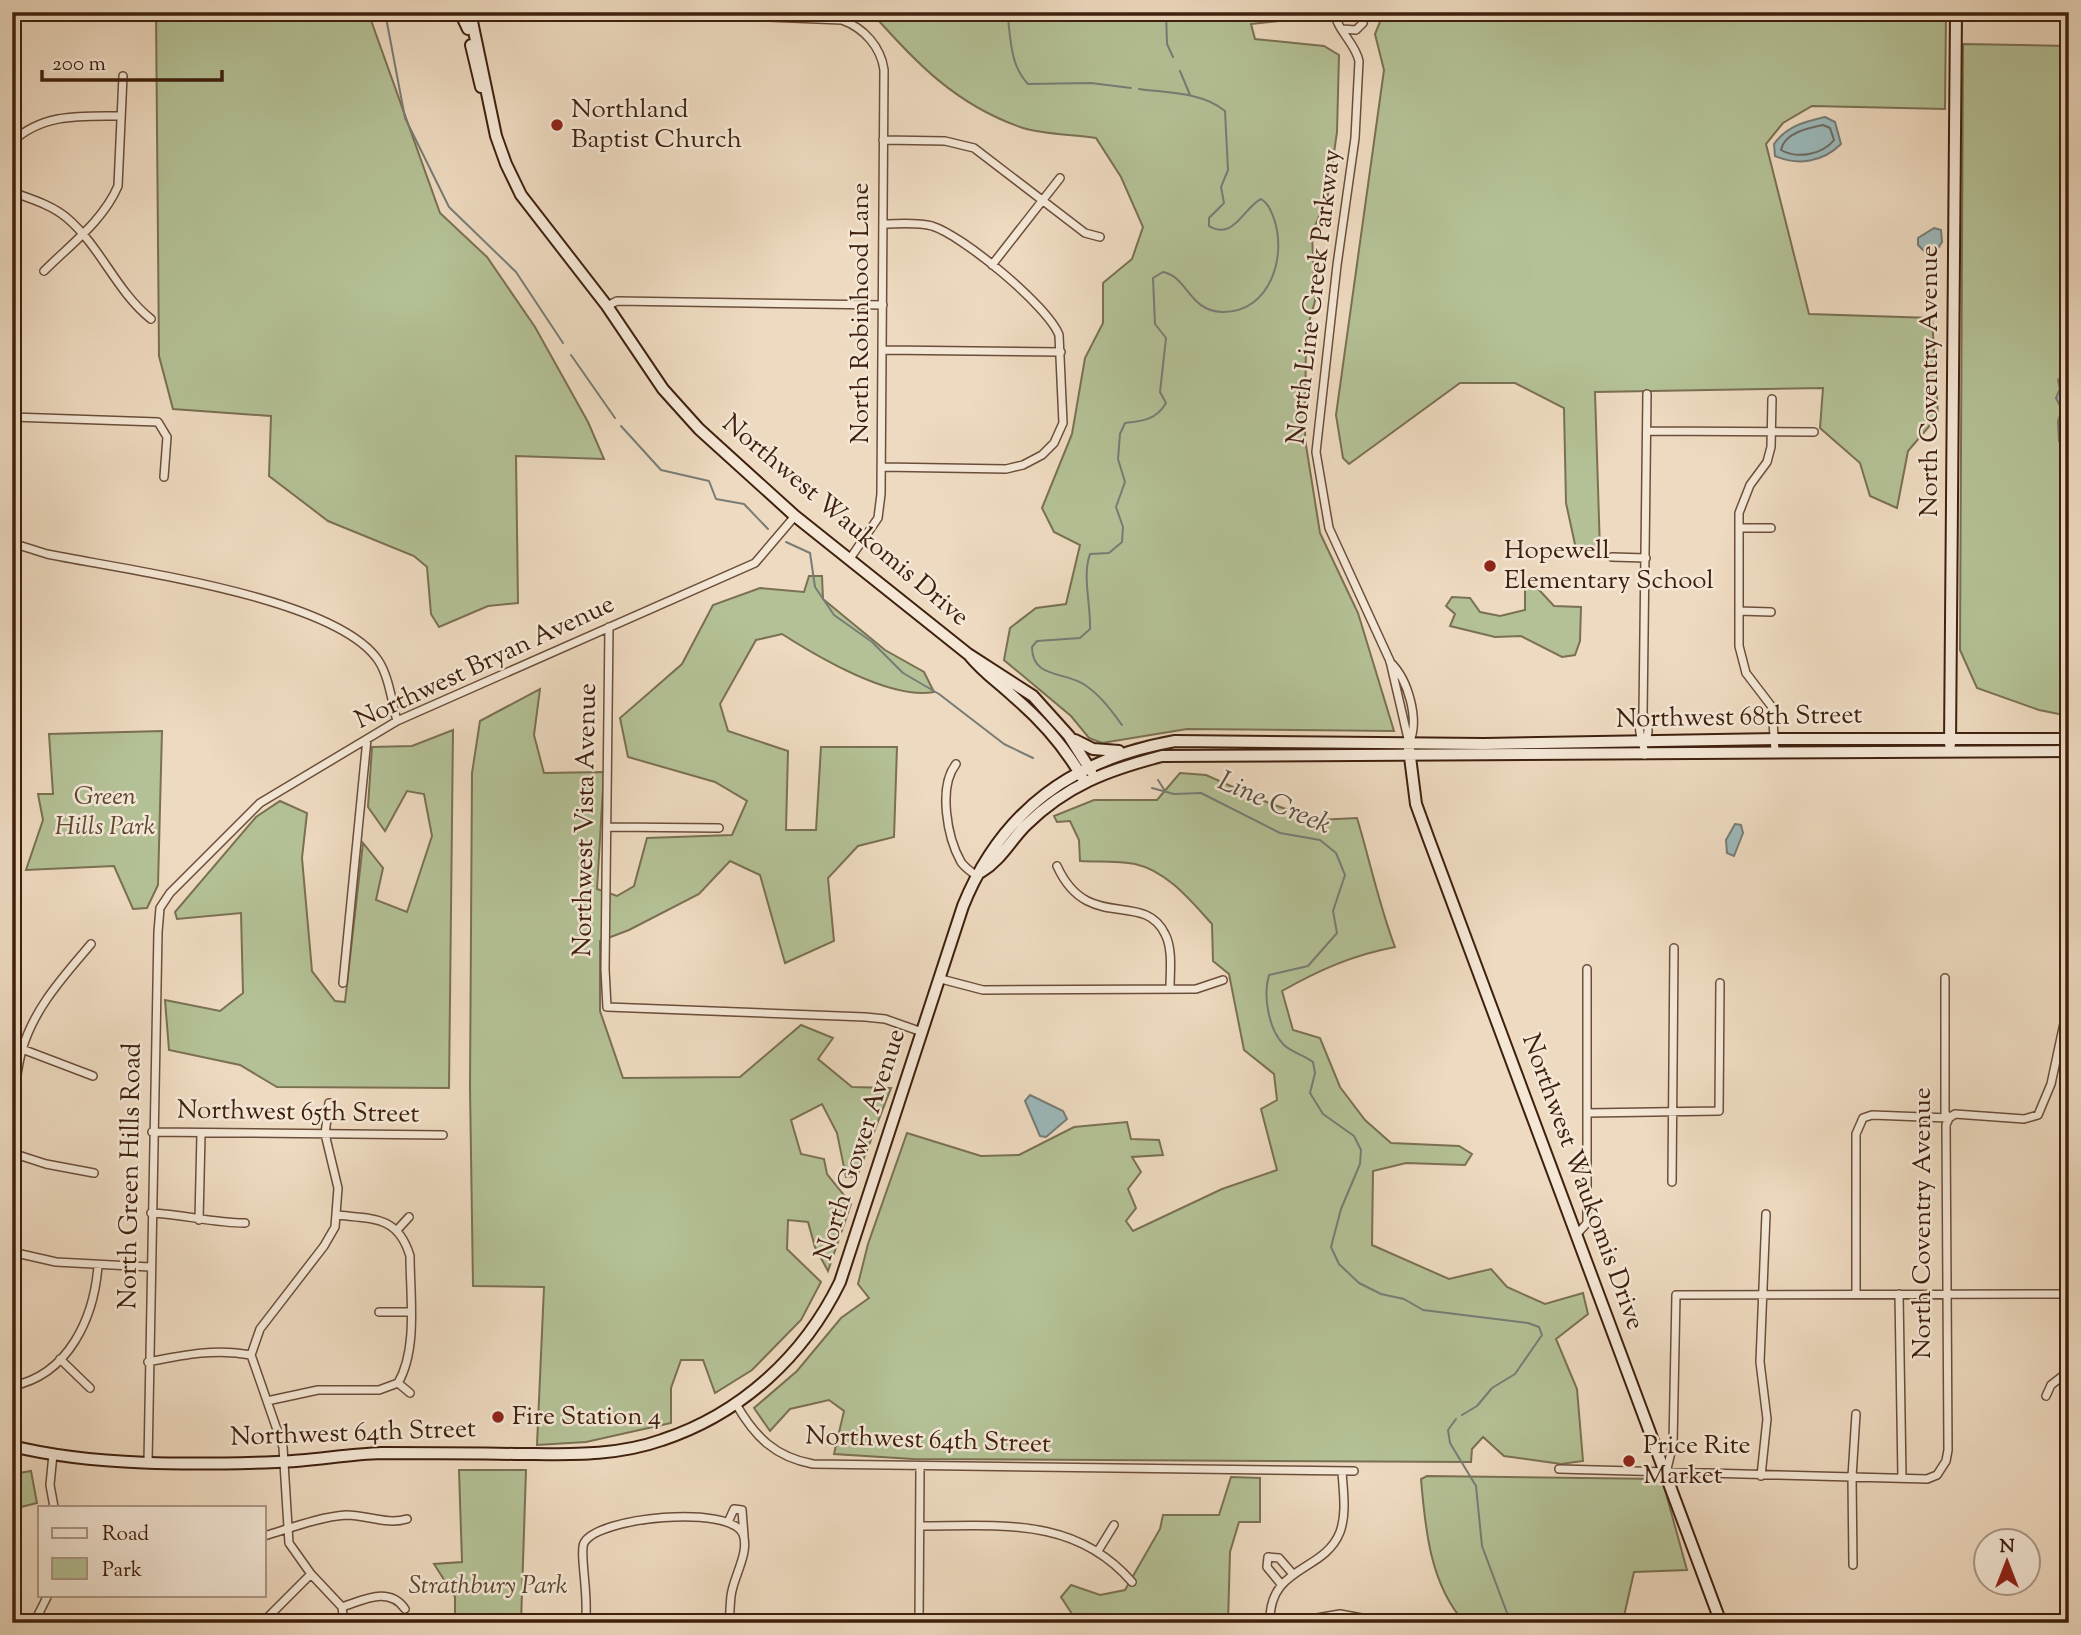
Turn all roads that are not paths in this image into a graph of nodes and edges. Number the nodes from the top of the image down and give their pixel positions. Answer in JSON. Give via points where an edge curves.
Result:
{"nodes":[{"id":1,"x":460,"y":12,"type":"edge"},
{"id":2,"x":470,"y":12,"type":"edge"},
{"id":3,"x":647,"y":12,"type":"edge"},
{"id":4,"x":1335,"y":12,"type":"edge"},
{"id":5,"x":1956,"y":12,"type":"edge"},
{"id":6,"x":1366,"y":13,"type":"edge"},
{"id":7,"x":1363,"y":23,"type":"junction"},
{"id":8,"x":1342,"y":29,"type":"junction"},
{"id":9,"x":1357,"y":49,"type":"junction"},
{"id":10,"x":123,"y":76,"type":"dead end"},
{"id":11,"x":490,"y":108,"type":"junction"},
{"id":12,"x":121,"y":116,"type":"junction"},
{"id":13,"x":883,"y":140,"type":"junction"},
{"id":14,"x":12,"y":142,"type":"edge"},
{"id":15,"x":1060,"y":178,"type":"dead end"},
{"id":16,"x":12,"y":192,"type":"edge"},
{"id":17,"x":1042,"y":200,"type":"junction"},
{"id":18,"x":883,"y":224,"type":"junction"},
{"id":19,"x":82,"y":233,"type":"junction"},
{"id":20,"x":1100,"y":237,"type":"dead end"},
{"id":21,"x":992,"y":265,"type":"junction"},
{"id":22,"x":44,"y":271,"type":"dead end"},
{"id":23,"x":883,"y":305,"type":"junction"},
{"id":24,"x":607,"y":306,"type":"junction"},
{"id":25,"x":151,"y":319,"type":"dead end"},
{"id":26,"x":883,"y":350,"type":"junction"},
{"id":27,"x":1061,"y":352,"type":"junction"},
{"id":28,"x":1647,"y":394,"type":"dead end"},
{"id":29,"x":1772,"y":398,"type":"dead end"},
{"id":30,"x":12,"y":417,"type":"edge"},
{"id":31,"x":1647,"y":431,"type":"junction"},
{"id":32,"x":1772,"y":432,"type":"junction"},
{"id":33,"x":1814,"y":432,"type":"dead end"},
{"id":34,"x":882,"y":467,"type":"junction"},
{"id":35,"x":164,"y":477,"type":"dead end"},
{"id":36,"x":795,"y":516,"type":"junction"},
{"id":37,"x":1740,"y":528,"type":"junction"},
{"id":38,"x":1771,"y":528,"type":"dead end"},
{"id":39,"x":12,"y":543,"type":"edge"},
{"id":40,"x":1612,"y":558,"type":"dead end"},
{"id":41,"x":1646,"y":558,"type":"junction"},
{"id":42,"x":849,"y":560,"type":"junction"},
{"id":43,"x":1739,"y":611,"type":"junction"},
{"id":44,"x":1771,"y":612,"type":"dead end"},
{"id":45,"x":609,"y":627,"type":"junction"},
{"id":46,"x":968,"y":654,"type":"junction"},
{"id":47,"x":397,"y":721,"type":"junction"},
{"id":48,"x":1069,"y":736,"type":"junction"},
{"id":49,"x":367,"y":739,"type":"junction"},
{"id":50,"x":1776,"y":739,"type":"junction"},
{"id":51,"x":2069,"y":739,"type":"edge"},
{"id":52,"x":1484,"y":744,"type":"junction"},
{"id":53,"x":1950,"y":744,"type":"junction"},
{"id":54,"x":1409,"y":749,"type":"junction"},
{"id":55,"x":1644,"y":749,"type":"junction"},
{"id":56,"x":1125,"y":751,"type":"junction"},
{"id":57,"x":1775,"y":751,"type":"junction"},
{"id":58,"x":2069,"y":751,"type":"edge"},
{"id":59,"x":1484,"y":756,"type":"junction"},
{"id":60,"x":956,"y":764,"type":"dead end"},
{"id":61,"x":1086,"y":774,"type":"junction"},
{"id":62,"x":609,"y":827,"type":"junction"},
{"id":63,"x":719,"y":828,"type":"dead end"},
{"id":64,"x":1057,"y":866,"type":"dead end"},
{"id":65,"x":980,"y":875,"type":"junction"},
{"id":66,"x":170,"y":893,"type":"joint"},
{"id":67,"x":91,"y":944,"type":"dead end"},
{"id":68,"x":1674,"y":948,"type":"dead end"},
{"id":69,"x":1587,"y":969,"type":"dead end"},
{"id":70,"x":1945,"y":978,"type":"dead end"},
{"id":71,"x":941,"y":979,"type":"junction"},
{"id":72,"x":1223,"y":980,"type":"dead end"},
{"id":73,"x":343,"y":983,"type":"dead end"},
{"id":74,"x":1720,"y":983,"type":"dead end"},
{"id":75,"x":1170,"y":988,"type":"junction"},
{"id":76,"x":2069,"y":1000,"type":"edge"},
{"id":77,"x":922,"y":1032,"type":"junction"},
{"id":78,"x":22,"y":1049,"type":"junction"},
{"id":79,"x":93,"y":1076,"type":"dead end"},
{"id":80,"x":330,"y":1103,"type":"dead end"},
{"id":81,"x":12,"y":1105,"type":"edge"},
{"id":82,"x":1587,"y":1112,"type":"junction"},
{"id":83,"x":1674,"y":1113,"type":"junction"},
{"id":84,"x":1949,"y":1118,"type":"junction"},
{"id":85,"x":152,"y":1132,"type":"junction"},
{"id":86,"x":201,"y":1134,"type":"junction"},
{"id":87,"x":325,"y":1134,"type":"junction"},
{"id":88,"x":443,"y":1135,"type":"dead end"},
{"id":89,"x":12,"y":1153,"type":"edge"},
{"id":90,"x":94,"y":1173,"type":"dead end"},
{"id":91,"x":1672,"y":1181,"type":"dead end"},
{"id":92,"x":151,"y":1213,"type":"junction"},
{"id":93,"x":1766,"y":1214,"type":"dead end"},
{"id":94,"x":337,"y":1215,"type":"junction"},
{"id":95,"x":409,"y":1217,"type":"dead end"},
{"id":96,"x":199,"y":1220,"type":"junction"},
{"id":97,"x":245,"y":1223,"type":"dead end"},
{"id":98,"x":398,"y":1229,"type":"junction"},
{"id":99,"x":1578,"y":1233,"type":"junction"},
{"id":100,"x":12,"y":1252,"type":"edge"},
{"id":101,"x":98,"y":1266,"type":"junction"},
{"id":102,"x":150,"y":1267,"type":"junction"},
{"id":103,"x":1856,"y":1294,"type":"junction"},
{"id":104,"x":1899,"y":1294,"type":"junction"},
{"id":105,"x":2069,"y":1294,"type":"edge"},
{"id":106,"x":1762,"y":1295,"type":"junction"},
{"id":107,"x":1945,"y":1295,"type":"junction"},
{"id":108,"x":379,"y":1312,"type":"dead end"},
{"id":109,"x":410,"y":1312,"type":"junction"},
{"id":110,"x":251,"y":1355,"type":"junction"},
{"id":111,"x":60,"y":1359,"type":"junction"},
{"id":112,"x":148,"y":1362,"type":"junction"},
{"id":113,"x":2069,"y":1371,"type":"edge"},
{"id":114,"x":398,"y":1383,"type":"junction"},
{"id":115,"x":12,"y":1387,"type":"edge"},
{"id":116,"x":90,"y":1388,"type":"dead end"},
{"id":117,"x":410,"y":1393,"type":"dead end"},
{"id":118,"x":2046,"y":1396,"type":"dead end"},
{"id":119,"x":267,"y":1401,"type":"junction"},
{"id":120,"x":736,"y":1404,"type":"junction"},
{"id":121,"x":1856,"y":1415,"type":"dead end"},
{"id":122,"x":12,"y":1446,"type":"edge"},
{"id":123,"x":32,"y":1451,"type":"junction"},
{"id":124,"x":53,"y":1454,"type":"junction"},
{"id":125,"x":12,"y":1455,"type":"edge"},
{"id":126,"x":148,"y":1462,"type":"junction"},
{"id":127,"x":284,"y":1462,"type":"junction"},
{"id":128,"x":920,"y":1468,"type":"junction"},
{"id":129,"x":1559,"y":1469,"type":"dead end"},
{"id":130,"x":1342,"y":1471,"type":"junction"},
{"id":131,"x":1354,"y":1471,"type":"dead end"},
{"id":132,"x":1666,"y":1474,"type":"junction"},
{"id":133,"x":1761,"y":1476,"type":"junction"},
{"id":134,"x":1852,"y":1477,"type":"junction"},
{"id":135,"x":1902,"y":1478,"type":"junction"},
{"id":136,"x":54,"y":1506,"type":"edge"},
{"id":137,"x":407,"y":1519,"type":"dead end"},
{"id":138,"x":729,"y":1520,"type":"junction"},
{"id":139,"x":1114,"y":1525,"type":"dead end"},
{"id":140,"x":920,"y":1526,"type":"junction"},
{"id":141,"x":287,"y":1529,"type":"junction"},
{"id":142,"x":266,"y":1535,"type":"edge"},
{"id":143,"x":744,"y":1540,"type":"junction"},
{"id":144,"x":1098,"y":1551,"type":"junction"},
{"id":145,"x":1853,"y":1564,"type":"dead end"},
{"id":146,"x":1293,"y":1573,"type":"junction"},
{"id":147,"x":311,"y":1574,"type":"junction"},
{"id":148,"x":1132,"y":1582,"type":"dead end"},
{"id":149,"x":1281,"y":1584,"type":"junction"},
{"id":150,"x":48,"y":1596,"type":"edge"},
{"id":151,"x":342,"y":1607,"type":"junction"},
{"id":152,"x":405,"y":1609,"type":"dead end"},
{"id":153,"x":267,"y":1618,"type":"dead end"},
{"id":154,"x":586,"y":1620,"type":"edge"},
{"id":155,"x":631,"y":1620,"type":"dead end"},
{"id":156,"x":34,"y":1623,"type":"edge"},
{"id":157,"x":344,"y":1623,"type":"edge"},
{"id":158,"x":729,"y":1623,"type":"edge"},
{"id":159,"x":919,"y":1623,"type":"edge"},
{"id":160,"x":1270,"y":1623,"type":"edge"},
{"id":161,"x":1288,"y":1623,"type":"edge"},
{"id":162,"x":1389,"y":1623,"type":"edge"},
{"id":163,"x":1721,"y":1623,"type":"edge"}],
"edges":[{"from":1,"to":11,"type":"main road","name":"Northwest Waukomis Drive"},
{"from":2,"to":11,"type":"main road","name":"Northwest Waukomis Drive"},
{"from":3,"to":13,"type":"street","name":"North Robinhood Lane","via":[[842,20],[868,37],[881,56]]},
{"from":4,"to":8,"type":"street"},
{"from":5,"to":53,"type":"main road","name":"North Coventry Avenue"},
{"from":6,"to":7,"type":"street","name":"North Line Creek Parkway"},
{"from":7,"to":8,"type":"street","via":[[1356,30]]},
{"from":7,"to":9,"type":"street","name":"North Line Creek Parkway"},
{"from":8,"to":9,"type":"street"},
{"from":9,"to":54,"type":"street","name":"North Line Creek Parkway","via":[[1355,138],[1316,452],[1329,528],[1390,661]]},
{"from":10,"to":12,"type":"street"},
{"from":11,"to":24,"type":"main road","name":"Northwest Waukomis Drive","via":[[506,164],[522,195]]},
{"from":12,"to":14,"type":"street","via":[[46,121],[29,127]]},
{"from":12,"to":19,"type":"street","via":[[118,186],[111,202]]},
{"from":13,"to":17,"type":"street","via":[[965,145],[982,152]]},
{"from":13,"to":18,"type":"street","name":"North Robinhood Lane"},
{"from":15,"to":17,"type":"street"},
{"from":16,"to":19,"type":"street","via":[[65,216]]},
{"from":17,"to":20,"type":"street","via":[[1085,233]]},
{"from":17,"to":21,"type":"street"},
{"from":18,"to":21,"type":"street","via":[[933,226]]},
{"from":18,"to":23,"type":"street","name":"North Robinhood Lane"},
{"from":19,"to":22,"type":"street"},
{"from":19,"to":25,"type":"street"},
{"from":21,"to":27,"type":"street","via":[[1054,322]]},
{"from":23,"to":24,"type":"street","via":[[617,301]]},
{"from":23,"to":26,"type":"street","name":"North Robinhood Lane"},
{"from":24,"to":36,"type":"main road","name":"Northwest Waukomis Drive","via":[[663,389],[699,429]]},
{"from":26,"to":27,"type":"street"},
{"from":26,"to":34,"type":"street","name":"North Robinhood Lane"},
{"from":27,"to":34,"type":"street","via":[[1063,424],[1048,449],[1028,463],[1006,468]]},
{"from":28,"to":31,"type":"street"},
{"from":29,"to":32,"type":"street"},
{"from":30,"to":35,"type":"street","via":[[158,422],[167,437]]},
{"from":31,"to":32,"type":"street"},
{"from":31,"to":41,"type":"street"},
{"from":32,"to":33,"type":"street"},
{"from":32,"to":37,"type":"street","via":[[1767,462],[1743,499]]},
{"from":34,"to":42,"type":"street","name":"North Robinhood Lane","via":[[878,518]]},
{"from":36,"to":42,"type":"main road","name":"Northwest Waukomis Drive"},
{"from":36,"to":45,"type":"street","name":"Northwest Bryan Avenue","via":[[755,562]]},
{"from":37,"to":38,"type":"street"},
{"from":37,"to":43,"type":"street"},
{"from":39,"to":47,"type":"street","via":[[266,599],[342,628],[380,662]]},
{"from":40,"to":41,"type":"street"},
{"from":41,"to":55,"type":"street","via":[[1643,714],[1648,729]]},
{"from":42,"to":46,"type":"main road","name":"Northwest Waukomis Drive"},
{"from":43,"to":44,"type":"street"},
{"from":43,"to":50,"type":"street","via":[[1741,662],[1772,707]]},
{"from":45,"to":47,"type":"street","name":"Northwest Bryan Avenue"},
{"from":45,"to":62,"type":"street","name":"Northwest Vista Avenue"},
{"from":46,"to":48,"type":"main road","name":"Northwest Waukomis Drive","via":[[1033,696]]},
{"from":46,"to":61,"type":"main road","name":"Northwest Waukomis Drive","via":[[1036,716]]},
{"from":47,"to":49,"type":"street","name":"Northwest Bryan Avenue"},
{"from":48,"to":56,"type":"main road","via":[[1093,749]]},
{"from":48,"to":61,"type":"main road","name":"Northwest Waukomis Drive"},
{"from":49,"to":66,"type":"street","name":"Northwest Bryan Avenue","via":[[260,803]]},
{"from":49,"to":73,"type":"street"},
{"from":50,"to":53,"type":"main road","name":"Northwest 68th Street"},
{"from":50,"to":55,"type":"main road","name":"Northwest 68th Street"},
{"from":50,"to":57,"type":"street"},
{"from":51,"to":53,"type":"main road","name":"Northwest 68th Street"},
{"from":52,"to":54,"type":"main road","name":"Northwest 68th Street"},
{"from":52,"to":55,"type":"main road","name":"Northwest 68th Street"},
{"from":52,"to":59,"type":"main road"},
{"from":53,"to":57,"type":"main road","name":"Northwest 68th Street"},
{"from":53,"to":58,"type":"main road","name":"Northwest 68th Street"},
{"from":54,"to":56,"type":"main road","name":"North Gower Avenue","via":[[1175,741]]},
{"from":54,"to":59,"type":"main road","name":"Northwest 68th Street"},
{"from":54,"to":61,"type":"main road","via":[[1162,756]]},
{"from":54,"to":99,"type":"main road","name":"Northwest Waukomis Drive","via":[[1416,804]]},
{"from":55,"to":57,"type":"main road","name":"Northwest 68th Street"},
{"from":55,"to":59,"type":"main road","name":"Northwest 68th Street"},
{"from":56,"to":61,"type":"main road","name":"North Gower Avenue"},
{"from":60,"to":65,"type":"street","via":[[948,777],[948,812],[962,863]]},
{"from":61,"to":65,"type":"main road","name":"North Gower Avenue","via":[[1020,815],[986,857]]},
{"from":62,"to":63,"type":"street"},
{"from":62,"to":77,"type":"street","name":"Northwest Vista Avenue","via":[[605,1003],[612,1010],[865,1017]]},
{"from":64,"to":75,"type":"street","via":[[1076,896],[1097,908],[1139,912],[1157,923],[1166,935]]},
{"from":65,"to":71,"type":"main road","name":"North Gower Avenue","via":[[963,906]]},
{"from":66,"to":85,"type":"street","name":"North Green Hills Road","via":[[160,908],[158,933]]},
{"from":67,"to":78,"type":"street","via":[[49,994]]},
{"from":68,"to":83,"type":"street"},
{"from":69,"to":82,"type":"street"},
{"from":70,"to":84,"type":"street","name":"North Coventry Avenue","via":[[1945,1113]]},
{"from":71,"to":75,"type":"street","via":[[983,990]]},
{"from":71,"to":77,"type":"main road","name":"North Gower Avenue"},
{"from":72,"to":75,"type":"street","via":[[1204,988]]},
{"from":74,"to":83,"type":"street","via":[[1719,1111]]},
{"from":76,"to":84,"type":"street","via":[[2051,1083],[2038,1115],[2024,1119],[1955,1114]]},
{"from":77,"to":120,"type":"main road","name":"North Gower Avenue","via":[[833,1297],[798,1349]]},
{"from":78,"to":79,"type":"street"},
{"from":78,"to":81,"type":"street"},
{"from":80,"to":87,"type":"street"},
{"from":82,"to":83,"type":"street"},
{"from":82,"to":99,"type":"street","via":[[1587,1223]]},
{"from":83,"to":91,"type":"street"},
{"from":84,"to":103,"type":"street","via":[[1863,1118],[1856,1134]]},
{"from":84,"to":107,"type":"street","name":"North Coventry Avenue"},
{"from":85,"to":86,"type":"street","name":"Northwest 65th Street"},
{"from":85,"to":92,"type":"street","name":"North Green Hills Road"},
{"from":86,"to":87,"type":"street","name":"Northwest 65th Street"},
{"from":86,"to":96,"type":"street"},
{"from":87,"to":88,"type":"street","name":"Northwest 65th Street"},
{"from":87,"to":94,"type":"street","via":[[338,1188]]},
{"from":89,"to":90,"type":"street"},
{"from":92,"to":96,"type":"street","via":[[183,1214]]},
{"from":92,"to":102,"type":"street","name":"North Green Hills Road"},
{"from":93,"to":106,"type":"street"},
{"from":94,"to":98,"type":"street","via":[[380,1220]]},
{"from":94,"to":110,"type":"street","via":[[324,1247],[260,1329]]},
{"from":95,"to":98,"type":"street"},
{"from":96,"to":97,"type":"street"},
{"from":98,"to":109,"type":"street","via":[[410,1256]]},
{"from":99,"to":132,"type":"main road","name":"Northwest Waukomis Drive"},
{"from":100,"to":101,"type":"street"},
{"from":101,"to":102,"type":"street"},
{"from":101,"to":111,"type":"street","via":[[96,1295],[85,1328]]},
{"from":102,"to":112,"type":"street","name":"North Green Hills Road"},
{"from":103,"to":104,"type":"street"},
{"from":103,"to":106,"type":"street"},
{"from":104,"to":107,"type":"street"},
{"from":104,"to":135,"type":"street"},
{"from":105,"to":107,"type":"street"},
{"from":106,"to":132,"type":"street","via":[[1675,1295],[1673,1444]]},
{"from":106,"to":133,"type":"street","via":[[1760,1362],[1767,1419]]},
{"from":107,"to":135,"type":"street","name":"North Coventry Avenue","via":[[1948,1450],[1937,1475]]},
{"from":108,"to":109,"type":"street"},
{"from":109,"to":114,"type":"street","via":[[409,1345]]},
{"from":110,"to":112,"type":"street","via":[[197,1353]]},
{"from":110,"to":119,"type":"street"},
{"from":111,"to":115,"type":"street"},
{"from":111,"to":116,"type":"street"},
{"from":112,"to":126,"type":"street","name":"North Green Hills Road"},
{"from":113,"to":118,"type":"street","via":[[2051,1385]]},
{"from":114,"to":117,"type":"street"},
{"from":114,"to":119,"type":"street","via":[[379,1390],[318,1390]]},
{"from":119,"to":127,"type":"street"},
{"from":120,"to":127,"type":"main road","name":"Northwest 64th Street","via":[[663,1440],[625,1450],[369,1454]]},
{"from":120,"to":128,"type":"street","name":"Northwest 64th Street","via":[[757,1436],[791,1459]]},
{"from":121,"to":134,"type":"street"},
{"from":122,"to":123,"type":"main road","name":"Northwest 64th Street"},
{"from":123,"to":124,"type":"main road","name":"Northwest 64th Street"},
{"from":123,"to":125,"type":"main road","name":"Northwest 64th Street"},
{"from":124,"to":126,"type":"main road","name":"Northwest 64th Street"},
{"from":124,"to":136,"type":"street"},
{"from":126,"to":127,"type":"main road","name":"Northwest 64th Street"},
{"from":127,"to":141,"type":"street"},
{"from":128,"to":130,"type":"street","name":"Northwest 64th Street"},
{"from":128,"to":140,"type":"street"},
{"from":129,"to":132,"type":"street"},
{"from":130,"to":131,"type":"street","name":"Northwest 64th Street"},
{"from":130,"to":146,"type":"street","via":[[1344,1507],[1339,1535],[1330,1549]]},
{"from":132,"to":133,"type":"street"},
{"from":132,"to":163,"type":"main road","name":"Northwest Waukomis Drive"},
{"from":133,"to":134,"type":"street"},
{"from":134,"to":135,"type":"street"},
{"from":134,"to":145,"type":"street"},
{"from":137,"to":141,"type":"street","via":[[389,1522],[373,1516],[344,1516]]},
{"from":138,"to":143,"type":"street"},
{"from":138,"to":143,"type":"street","via":[[734,1509],[744,1512]]},
{"from":138,"to":154,"type":"street","via":[[662,1517],[597,1533],[585,1542],[582,1553]]},
{"from":139,"to":144,"type":"street"},
{"from":140,"to":144,"type":"street","via":[[1041,1529]]},
{"from":140,"to":159,"type":"street"},
{"from":141,"to":142,"type":"street"},
{"from":141,"to":147,"type":"street","via":[[289,1543]]},
{"from":143,"to":158,"type":"street"},
{"from":144,"to":148,"type":"street"},
{"from":146,"to":149,"type":"street"},
{"from":146,"to":149,"type":"street","via":[[1279,1558],[1268,1557],[1267,1567]]},
{"from":147,"to":151,"type":"street"},
{"from":147,"to":153,"type":"street"},
{"from":149,"to":160,"type":"street","via":[[1269,1610]]},
{"from":150,"to":156,"type":"street"},
{"from":151,"to":152,"type":"street","via":[[390,1596]]},
{"from":151,"to":157,"type":"street"},
{"from":154,"to":155,"type":"street"},
{"from":161,"to":162,"type":"street","via":[[1340,1614]]}]}
